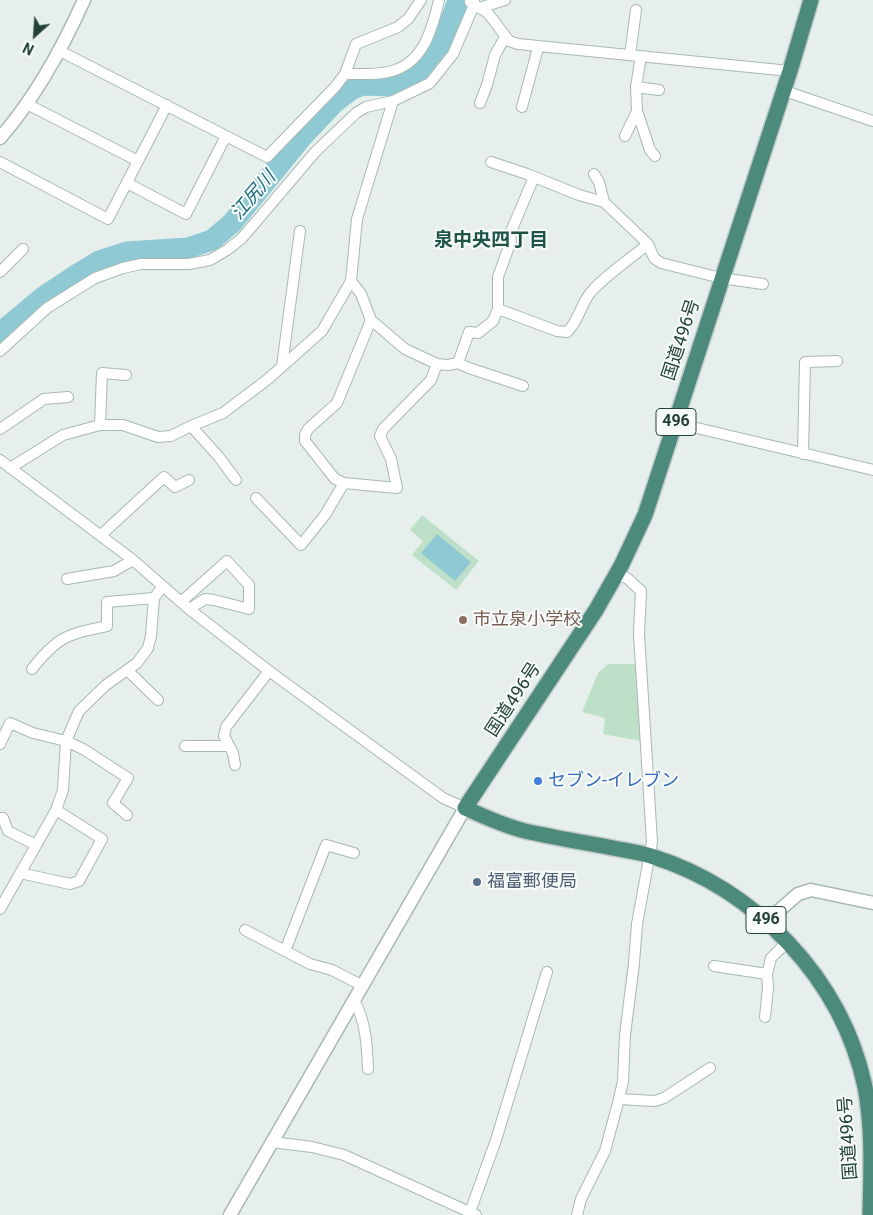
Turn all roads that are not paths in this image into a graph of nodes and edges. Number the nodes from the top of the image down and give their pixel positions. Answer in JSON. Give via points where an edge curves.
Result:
{"nodes":[{"id":1,"x":84,"y":0,"type":"edge"},
{"id":2,"x":421,"y":0,"type":"edge"},
{"id":3,"x":439,"y":0,"type":"edge"},
{"id":4,"x":505,"y":0,"type":"edge"},
{"id":5,"x":812,"y":0,"type":"edge"},
{"id":6,"x":474,"y":3,"type":"edge"},
{"id":7,"x":636,"y":10,"type":"dead end"},
{"id":8,"x":505,"y":37,"type":"junction"},
{"id":9,"x":538,"y":48,"type":"junction"},
{"id":10,"x":60,"y":51,"type":"junction"},
{"id":11,"x":630,"y":55,"type":"junction"},
{"id":12,"x":641,"y":56,"type":"junction"},
{"id":13,"x":790,"y":71,"type":"junction"},
{"id":14,"x":345,"y":74,"type":"junction"},
{"id":15,"x":636,"y":87,"type":"junction"},
{"id":16,"x":659,"y":90,"type":"dead end"},
{"id":17,"x":782,"y":90,"type":"junction"},
{"id":18,"x":393,"y":101,"type":"junction"},
{"id":19,"x":480,"y":103,"type":"dead end"},
{"id":20,"x":27,"y":104,"type":"junction"},
{"id":21,"x":167,"y":105,"type":"junction"},
{"id":22,"x":522,"y":107,"type":"dead end"},
{"id":23,"x":637,"y":111,"type":"junction"},
{"id":24,"x":873,"y":121,"type":"edge"},
{"id":25,"x":226,"y":136,"type":"junction"},
{"id":26,"x":625,"y":136,"type":"dead end"},
{"id":27,"x":0,"y":138,"type":"edge"},
{"id":28,"x":654,"y":156,"type":"dead end"},
{"id":29,"x":138,"y":161,"type":"junction"},
{"id":30,"x":0,"y":162,"type":"edge"},
{"id":31,"x":491,"y":162,"type":"dead end"},
{"id":32,"x":594,"y":174,"type":"dead end"},
{"id":33,"x":534,"y":177,"type":"junction"},
{"id":34,"x":127,"y":183,"type":"junction"},
{"id":35,"x":604,"y":202,"type":"junction"},
{"id":36,"x":300,"y":231,"type":"dead end"},
{"id":37,"x":648,"y":244,"type":"junction"},
{"id":38,"x":23,"y":249,"type":"dead end"},
{"id":39,"x":0,"y":272,"type":"edge"},
{"id":40,"x":722,"y":278,"type":"junction"},
{"id":41,"x":351,"y":281,"type":"junction"},
{"id":42,"x":763,"y":284,"type":"dead end"},
{"id":43,"x":498,"y":309,"type":"junction"},
{"id":44,"x":372,"y":320,"type":"junction"},
{"id":45,"x":0,"y":351,"type":"edge"},
{"id":46,"x":837,"y":361,"type":"dead end"},
{"id":47,"x":458,"y":363,"type":"junction"},
{"id":48,"x":437,"y":364,"type":"junction"},
{"id":49,"x":282,"y":366,"type":"junction"},
{"id":50,"x":126,"y":375,"type":"dead end"},
{"id":51,"x":523,"y":386,"type":"dead end"},
{"id":52,"x":68,"y":397,"type":"dead end"},
{"id":53,"x":676,"y":423,"type":"junction"},
{"id":54,"x":100,"y":425,"type":"junction"},
{"id":55,"x":191,"y":426,"type":"junction"},
{"id":56,"x":0,"y":429,"type":"edge"},
{"id":57,"x":804,"y":454,"type":"junction"},
{"id":58,"x":0,"y":460,"type":"edge"},
{"id":59,"x":10,"y":468,"type":"junction"},
{"id":60,"x":873,"y":470,"type":"edge"},
{"id":61,"x":189,"y":480,"type":"dead end"},
{"id":62,"x":236,"y":480,"type":"dead end"},
{"id":63,"x":344,"y":483,"type":"junction"},
{"id":64,"x":256,"y":498,"type":"dead end"},
{"id":65,"x":101,"y":535,"type":"junction"},
{"id":66,"x":133,"y":560,"type":"junction"},
{"id":67,"x":617,"y":573,"type":"junction"},
{"id":68,"x":67,"y":579,"type":"dead end"},
{"id":69,"x":163,"y":586,"type":"junction"},
{"id":70,"x":154,"y":598,"type":"junction"},
{"id":71,"x":185,"y":606,"type":"junction"},
{"id":72,"x":32,"y":669,"type":"dead end"},
{"id":73,"x":127,"y":670,"type":"junction"},
{"id":74,"x":270,"y":672,"type":"junction"},
{"id":75,"x":158,"y":700,"type":"dead end"},
{"id":76,"x":66,"y":741,"type":"junction"},
{"id":77,"x":0,"y":744,"type":"edge"},
{"id":78,"x":185,"y":746,"type":"dead end"},
{"id":79,"x":228,"y":746,"type":"junction"},
{"id":80,"x":235,"y":765,"type":"dead end"},
{"id":81,"x":465,"y":808,"type":"junction"},
{"id":82,"x":56,"y":810,"type":"junction"},
{"id":83,"x":127,"y":815,"type":"dead end"},
{"id":84,"x":0,"y":818,"type":"edge"},
{"id":85,"x":36,"y":845,"type":"junction"},
{"id":86,"x":354,"y":853,"type":"dead end"},
{"id":87,"x":650,"y":856,"type":"junction"},
{"id":88,"x":20,"y":873,"type":"junction"},
{"id":89,"x":873,"y":903,"type":"edge"},
{"id":90,"x":0,"y":909,"type":"edge"},
{"id":91,"x":767,"y":920,"type":"junction"},
{"id":92,"x":245,"y":930,"type":"dead end"},
{"id":93,"x":787,"y":942,"type":"junction"},
{"id":94,"x":285,"y":951,"type":"junction"},
{"id":95,"x":714,"y":966,"type":"dead end"},
{"id":96,"x":547,"y":972,"type":"dead end"},
{"id":97,"x":767,"y":974,"type":"junction"},
{"id":98,"x":363,"y":986,"type":"junction"},
{"id":99,"x":354,"y":1000,"type":"junction"},
{"id":100,"x":765,"y":1018,"type":"dead end"},
{"id":101,"x":710,"y":1068,"type":"dead end"},
{"id":102,"x":368,"y":1069,"type":"dead end"},
{"id":103,"x":869,"y":1087,"type":"edge"},
{"id":104,"x":619,"y":1099,"type":"junction"},
{"id":105,"x":272,"y":1142,"type":"junction"},
{"id":106,"x":473,"y":1213,"type":"edge"},
{"id":107,"x":230,"y":1215,"type":"edge"},
{"id":108,"x":577,"y":1215,"type":"edge"},
{"id":109,"x":870,"y":1215,"type":"edge"}],
"edges":[{"from":1,"to":10,"type":"street"},
{"from":2,"to":14,"type":"street","via":[[398,27],[356,44]]},
{"from":3,"to":14,"type":"street","via":[[434,25],[416,59],[388,72]]},
{"from":4,"to":6,"type":"street"},
{"from":5,"to":13,"type":"highway","name":"国道496号","number":"496"},
{"from":6,"to":8,"type":"street","via":[[488,14]]},
{"from":6,"to":18,"type":"street","via":[[453,54],[430,83]]},
{"from":7,"to":11,"type":"street"},
{"from":8,"to":9,"type":"street","via":[[509,41]]},
{"from":8,"to":19,"type":"street","via":[[495,56]]},
{"from":9,"to":11,"type":"street"},
{"from":9,"to":22,"type":"street"},
{"from":10,"to":20,"type":"street"},
{"from":10,"to":21,"type":"street"},
{"from":11,"to":12,"type":"street"},
{"from":12,"to":13,"type":"street"},
{"from":12,"to":15,"type":"street"},
{"from":13,"to":17,"type":"highway","name":"国道496号","number":"496"},
{"from":14,"to":25,"type":"street","via":[[267,157]]},
{"from":15,"to":16,"type":"street"},
{"from":15,"to":23,"type":"street"},
{"from":17,"to":24,"type":"street"},
{"from":17,"to":40,"type":"highway","name":"国道496号","number":"496"},
{"from":18,"to":41,"type":"street","via":[[357,219]]},
{"from":18,"to":45,"type":"street","via":[[366,107],[356,113],[316,151],[241,239],[227,250],[210,260],[188,264],[142,264],[95,278],[46,308]]},
{"from":20,"to":27,"type":"street"},
{"from":20,"to":29,"type":"street"},
{"from":21,"to":25,"type":"street"},
{"from":21,"to":29,"type":"street"},
{"from":23,"to":26,"type":"street"},
{"from":23,"to":28,"type":"street"},
{"from":25,"to":34,"type":"street","via":[[186,214]]},
{"from":29,"to":34,"type":"street"},
{"from":30,"to":34,"type":"street","via":[[108,219]]},
{"from":31,"to":33,"type":"street"},
{"from":32,"to":35,"type":"street"},
{"from":33,"to":35,"type":"street","via":[[579,196]]},
{"from":33,"to":43,"type":"street","via":[[510,234],[511,241],[498,277]]},
{"from":35,"to":37,"type":"street"},
{"from":36,"to":49,"type":"street"},
{"from":37,"to":40,"type":"street","via":[[654,258],[661,263]]},
{"from":37,"to":43,"type":"street","via":[[592,291],[567,332]]},
{"from":38,"to":39,"type":"street"},
{"from":40,"to":42,"type":"street"},
{"from":40,"to":53,"type":"highway","name":"国道496号","number":"496"},
{"from":41,"to":44,"type":"street","via":[[362,294]]},
{"from":41,"to":49,"type":"street","via":[[322,331]]},
{"from":43,"to":47,"type":"street","via":[[493,321],[478,333],[469,332]]},
{"from":44,"to":48,"type":"street","via":[[405,350]]},
{"from":44,"to":63,"type":"street","via":[[337,404],[308,428],[305,435],[305,441],[335,479]]},
{"from":46,"to":57,"type":"street","via":[[805,362]]},
{"from":47,"to":48,"type":"street"},
{"from":47,"to":51,"type":"street"},
{"from":48,"to":63,"type":"street","via":[[431,380],[380,436],[391,459],[398,488]]},
{"from":49,"to":55,"type":"street","via":[[223,414]]},
{"from":50,"to":54,"type":"street","via":[[102,373]]},
{"from":52,"to":56,"type":"street","via":[[44,399]]},
{"from":53,"to":57,"type":"street"},
{"from":53,"to":67,"type":"highway","name":"国道496号","number":"496","via":[[645,514]]},
{"from":54,"to":55,"type":"street","via":[[123,426],[158,437],[171,436]]},
{"from":54,"to":59,"type":"street","via":[[64,435]]},
{"from":55,"to":62,"type":"street"},
{"from":57,"to":60,"type":"street"},
{"from":58,"to":59,"type":"street"},
{"from":59,"to":65,"type":"street"},
{"from":61,"to":65,"type":"street","via":[[175,487],[164,477]]},
{"from":63,"to":64,"type":"street","via":[[325,515],[301,545]]},
{"from":65,"to":66,"type":"street"},
{"from":66,"to":68,"type":"street","via":[[114,571]]},
{"from":66,"to":69,"type":"street"},
{"from":67,"to":81,"type":"highway","name":"国道496号","number":"496"},
{"from":67,"to":87,"type":"street","via":[[641,591],[639,634],[652,842]]},
{"from":69,"to":70,"type":"street"},
{"from":69,"to":71,"type":"street"},
{"from":70,"to":72,"type":"street","via":[[108,602],[107,626],[60,640]]},
{"from":70,"to":73,"type":"street","via":[[152,636],[148,648]]},
{"from":71,"to":71,"type":"street","via":[[227,560],[249,585],[249,609],[205,599]]},
{"from":71,"to":74,"type":"street"},
{"from":73,"to":75,"type":"street"},
{"from":73,"to":76,"type":"street","via":[[79,711]]},
{"from":74,"to":79,"type":"street","via":[[226,727],[224,736]]},
{"from":74,"to":81,"type":"street","via":[[443,798]]},
{"from":76,"to":77,"type":"street","via":[[10,723]]},
{"from":76,"to":82,"type":"street","via":[[63,790]]},
{"from":76,"to":83,"type":"street","via":[[83,748],[128,778],[113,803]]},
{"from":78,"to":79,"type":"street"},
{"from":79,"to":80,"type":"street"},
{"from":81,"to":87,"type":"highway","name":"国道496号","number":"496","via":[[526,831]]},
{"from":81,"to":98,"type":"street"},
{"from":82,"to":85,"type":"street"},
{"from":82,"to":88,"type":"street","via":[[102,839],[79,881],[70,884]]},
{"from":84,"to":85,"type":"street","via":[[3,818],[8,831]]},
{"from":85,"to":88,"type":"street"},
{"from":86,"to":94,"type":"street","via":[[326,845]]},
{"from":87,"to":91,"type":"highway","name":"国道496号","number":"496","via":[[716,885]]},
{"from":87,"to":104,"type":"street","via":[[637,924]]},
{"from":88,"to":90,"type":"street"},
{"from":89,"to":91,"type":"street","via":[[810,890],[798,894]]},
{"from":91,"to":93,"type":"highway","name":"国道496号","number":"496"},
{"from":92,"to":94,"type":"street"},
{"from":93,"to":97,"type":"street","via":[[771,958]]},
{"from":93,"to":103,"type":"highway","name":"国道496号","number":"496","via":[[810,968],[831,1002]]},
{"from":94,"to":98,"type":"street"},
{"from":95,"to":97,"type":"street"},
{"from":96,"to":106,"type":"street"},
{"from":97,"to":100,"type":"street"},
{"from":98,"to":99,"type":"street"},
{"from":99,"to":102,"type":"street","via":[[366,1035]]},
{"from":99,"to":105,"type":"street"},
{"from":101,"to":104,"type":"street","via":[[664,1098],[655,1101]]},
{"from":103,"to":109,"type":"highway","name":"国道496号","number":"496"},
{"from":104,"to":108,"type":"street","via":[[605,1151],[581,1199]]},
{"from":105,"to":106,"type":"street","via":[[344,1155]]},
{"from":105,"to":107,"type":"street"}]}
